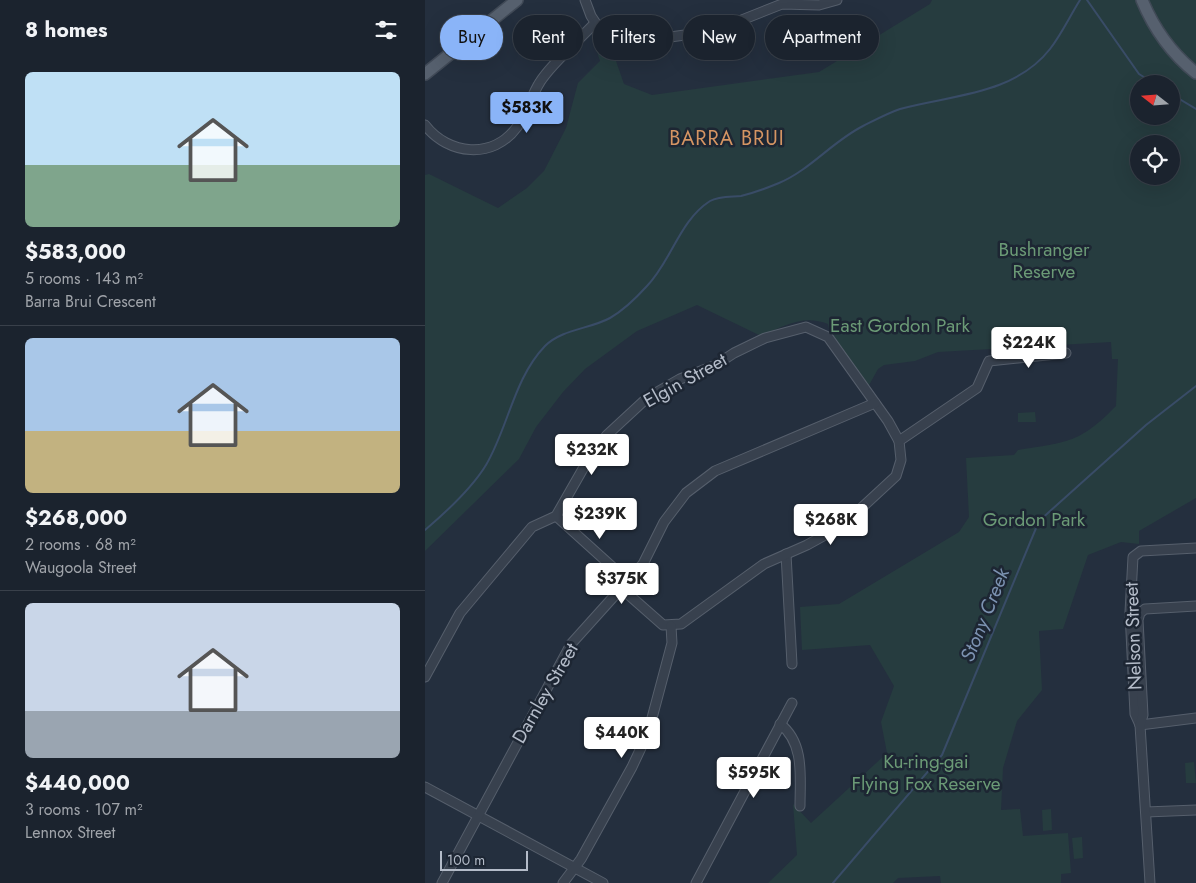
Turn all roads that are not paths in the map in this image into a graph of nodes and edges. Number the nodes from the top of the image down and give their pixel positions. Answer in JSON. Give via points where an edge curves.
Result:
{"nodes":[{"id":1,"x":517,"y":0,"type":"edge"},
{"id":2,"x":585,"y":0,"type":"edge"},
{"id":3,"x":837,"y":0,"type":"edge"},
{"id":4,"x":1142,"y":0,"type":"edge"},
{"id":5,"x":593,"y":18,"type":"edge"},
{"id":6,"x":593,"y":25,"type":"edge"},
{"id":7,"x":673,"y":37,"type":"edge"},
{"id":8,"x":1196,"y":73,"type":"edge"},
{"id":9,"x":425,"y":74,"type":"edge"},
{"id":10,"x":425,"y":125,"type":"edge"},
{"id":11,"x":1066,"y":353,"type":"dead end"},
{"id":12,"x":875,"y":403,"type":"junction"},
{"id":13,"x":899,"y":441,"type":"junction"},
{"id":14,"x":556,"y":516,"type":"junction"},
{"id":15,"x":1196,"y":548,"type":"edge"},
{"id":16,"x":786,"y":554,"type":"junction"},
{"id":17,"x":628,"y":581,"type":"junction"},
{"id":18,"x":621,"y":588,"type":"junction"},
{"id":19,"x":1196,"y":606,"type":"edge"},
{"id":20,"x":671,"y":626,"type":"junction"},
{"id":21,"x":792,"y":664,"type":"dead end"},
{"id":22,"x":425,"y":677,"type":"edge"},
{"id":23,"x":792,"y":703,"type":"dead end"},
{"id":24,"x":1196,"y":718,"type":"edge"},
{"id":25,"x":780,"y":724,"type":"junction"},
{"id":26,"x":1140,"y":725,"type":"junction"},
{"id":27,"x":425,"y":787,"type":"edge"},
{"id":28,"x":801,"y":806,"type":"dead end"},
{"id":29,"x":1196,"y":810,"type":"edge"},
{"id":30,"x":1146,"y":812,"type":"junction"},
{"id":31,"x":478,"y":815,"type":"junction"},
{"id":32,"x":574,"y":867,"type":"junction"},
{"id":33,"x":441,"y":883,"type":"edge"},
{"id":34,"x":563,"y":883,"type":"edge"},
{"id":35,"x":603,"y":883,"type":"edge"},
{"id":36,"x":696,"y":883,"type":"edge"},
{"id":37,"x":1150,"y":883,"type":"edge"}],
"edges":[{"from":1,"to":9,"type":"main road"},
{"from":2,"to":5,"type":"street"},
{"from":3,"to":7,"type":"street","via":[[819,5],[782,4],[714,31]]},
{"from":4,"to":8,"type":"main road","via":[[1165,42]]},
{"from":6,"to":10,"type":"street","via":[[540,82],[521,121],[502,141],[485,148],[462,149],[445,143]]},
{"from":11,"to":13,"type":"street","via":[[989,362],[977,388]]},
{"from":12,"to":13,"type":"street"},
{"from":12,"to":14,"type":"street","name":"Elgin Street","via":[[828,337],[806,326],[765,338],[647,398],[607,435],[583,466]]},
{"from":12,"to":17,"type":"street","name":"Darnley Street","via":[[715,471],[686,493],[664,522],[643,564]]},
{"from":13,"to":16,"type":"street","via":[[901,460],[896,476],[888,486],[843,525]]},
{"from":14,"to":17,"type":"street"},
{"from":14,"to":22,"type":"street","via":[[531,527],[497,567],[460,613]]},
{"from":15,"to":26,"type":"street","name":"Nelson Street","via":[[1141,551],[1131,562],[1135,714]]},
{"from":16,"to":20,"type":"street","via":[[764,564],[681,624]]},
{"from":16,"to":21,"type":"street"},
{"from":17,"to":18,"type":"street","name":"Darnley Street"},
{"from":18,"to":20,"type":"street","via":[[663,625]]},
{"from":18,"to":31,"type":"street","name":"Darnley Street","via":[[571,644]]},
{"from":19,"to":26,"type":"street","name":"Nelson Street","via":[[1145,609],[1140,613],[1143,714]]},
{"from":20,"to":32,"type":"street","via":[[672,643],[648,733],[623,784]]},
{"from":23,"to":25,"type":"street"},
{"from":24,"to":26,"type":"street"},
{"from":25,"to":28,"type":"street","via":[[790,732],[799,750]]},
{"from":25,"to":36,"type":"street"},
{"from":26,"to":30,"type":"street","name":"Nelson Street"},
{"from":27,"to":31,"type":"street"},
{"from":29,"to":30,"type":"street"},
{"from":30,"to":37,"type":"street","name":"Nelson Street"},
{"from":31,"to":32,"type":"street"},
{"from":31,"to":33,"type":"street","name":"Darnley Street"},
{"from":32,"to":34,"type":"street"},
{"from":32,"to":35,"type":"street"}]}
